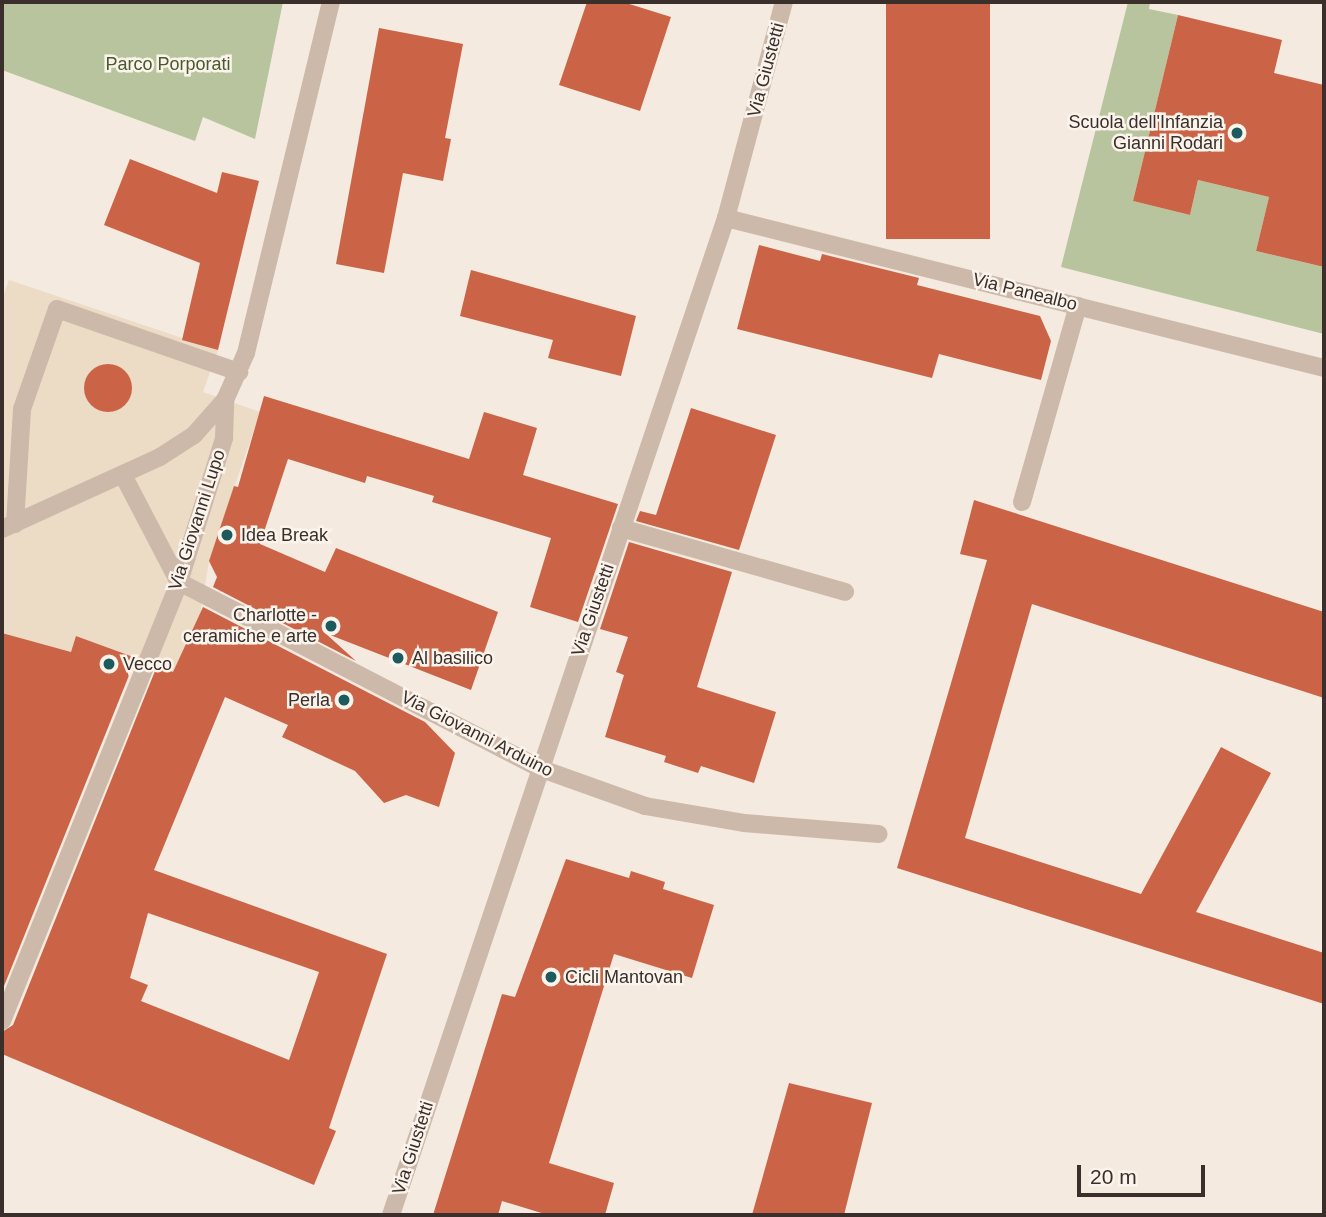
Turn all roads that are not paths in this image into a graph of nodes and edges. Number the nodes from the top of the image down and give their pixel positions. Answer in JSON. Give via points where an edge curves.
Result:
{"nodes":[{"id":1,"x":331,"y":2,"type":"edge"},
{"id":2,"x":784,"y":2,"type":"edge"},
{"id":3,"x":726,"y":218,"type":"junction"},
{"id":4,"x":1078,"y":306,"type":"junction"},
{"id":5,"x":1324,"y":368,"type":"edge"},
{"id":6,"x":239,"y":372,"type":"junction"},
{"id":7,"x":225,"y":400,"type":"junction"},
{"id":8,"x":124,"y":477,"type":"junction"},
{"id":9,"x":1022,"y":502,"type":"dead end"},
{"id":10,"x":8,"y":526,"type":"edge"},
{"id":11,"x":621,"y":528,"type":"junction"},
{"id":12,"x":179,"y":582,"type":"junction"},
{"id":13,"x":845,"y":592,"type":"dead end"},
{"id":14,"x":539,"y":768,"type":"junction"},
{"id":15,"x":879,"y":834,"type":"dead end"},
{"id":16,"x":2,"y":1021,"type":"edge"},
{"id":17,"x":391,"y":1215,"type":"edge"}],
"edges":[{"from":1,"to":6,"type":"street","name":"Via Giovanni Lupo"},
{"from":2,"to":3,"type":"street","name":"Via Giustetti"},
{"from":3,"to":4,"type":"street","name":"Via Panealbo"},
{"from":3,"to":11,"type":"street","name":"Via Giustetti"},
{"from":4,"to":5,"type":"street","name":"Via Panealbo"},
{"from":4,"to":9,"type":"street"},
{"from":6,"to":7,"type":"street","name":"Via Giovanni Lupo"},
{"from":6,"to":10,"type":"street","via":[[57,309],[22,409]]},
{"from":7,"to":8,"type":"street","via":[[194,435]]},
{"from":7,"to":12,"type":"street","name":"Via Giovanni Lupo","via":[[224,438]]},
{"from":8,"to":10,"type":"street"},
{"from":8,"to":12,"type":"street"},
{"from":11,"to":13,"type":"street"},
{"from":11,"to":14,"type":"street","name":"Via Giustetti"},
{"from":12,"to":14,"type":"street","name":"Via Giovanni Arduino"},
{"from":12,"to":16,"type":"street","name":"Via Giovanni Lupo"},
{"from":14,"to":15,"type":"street","name":"Via Giovanni Arduino","via":[[645,806],[744,823]]},
{"from":14,"to":17,"type":"street","name":"Via Giustetti"}]}
